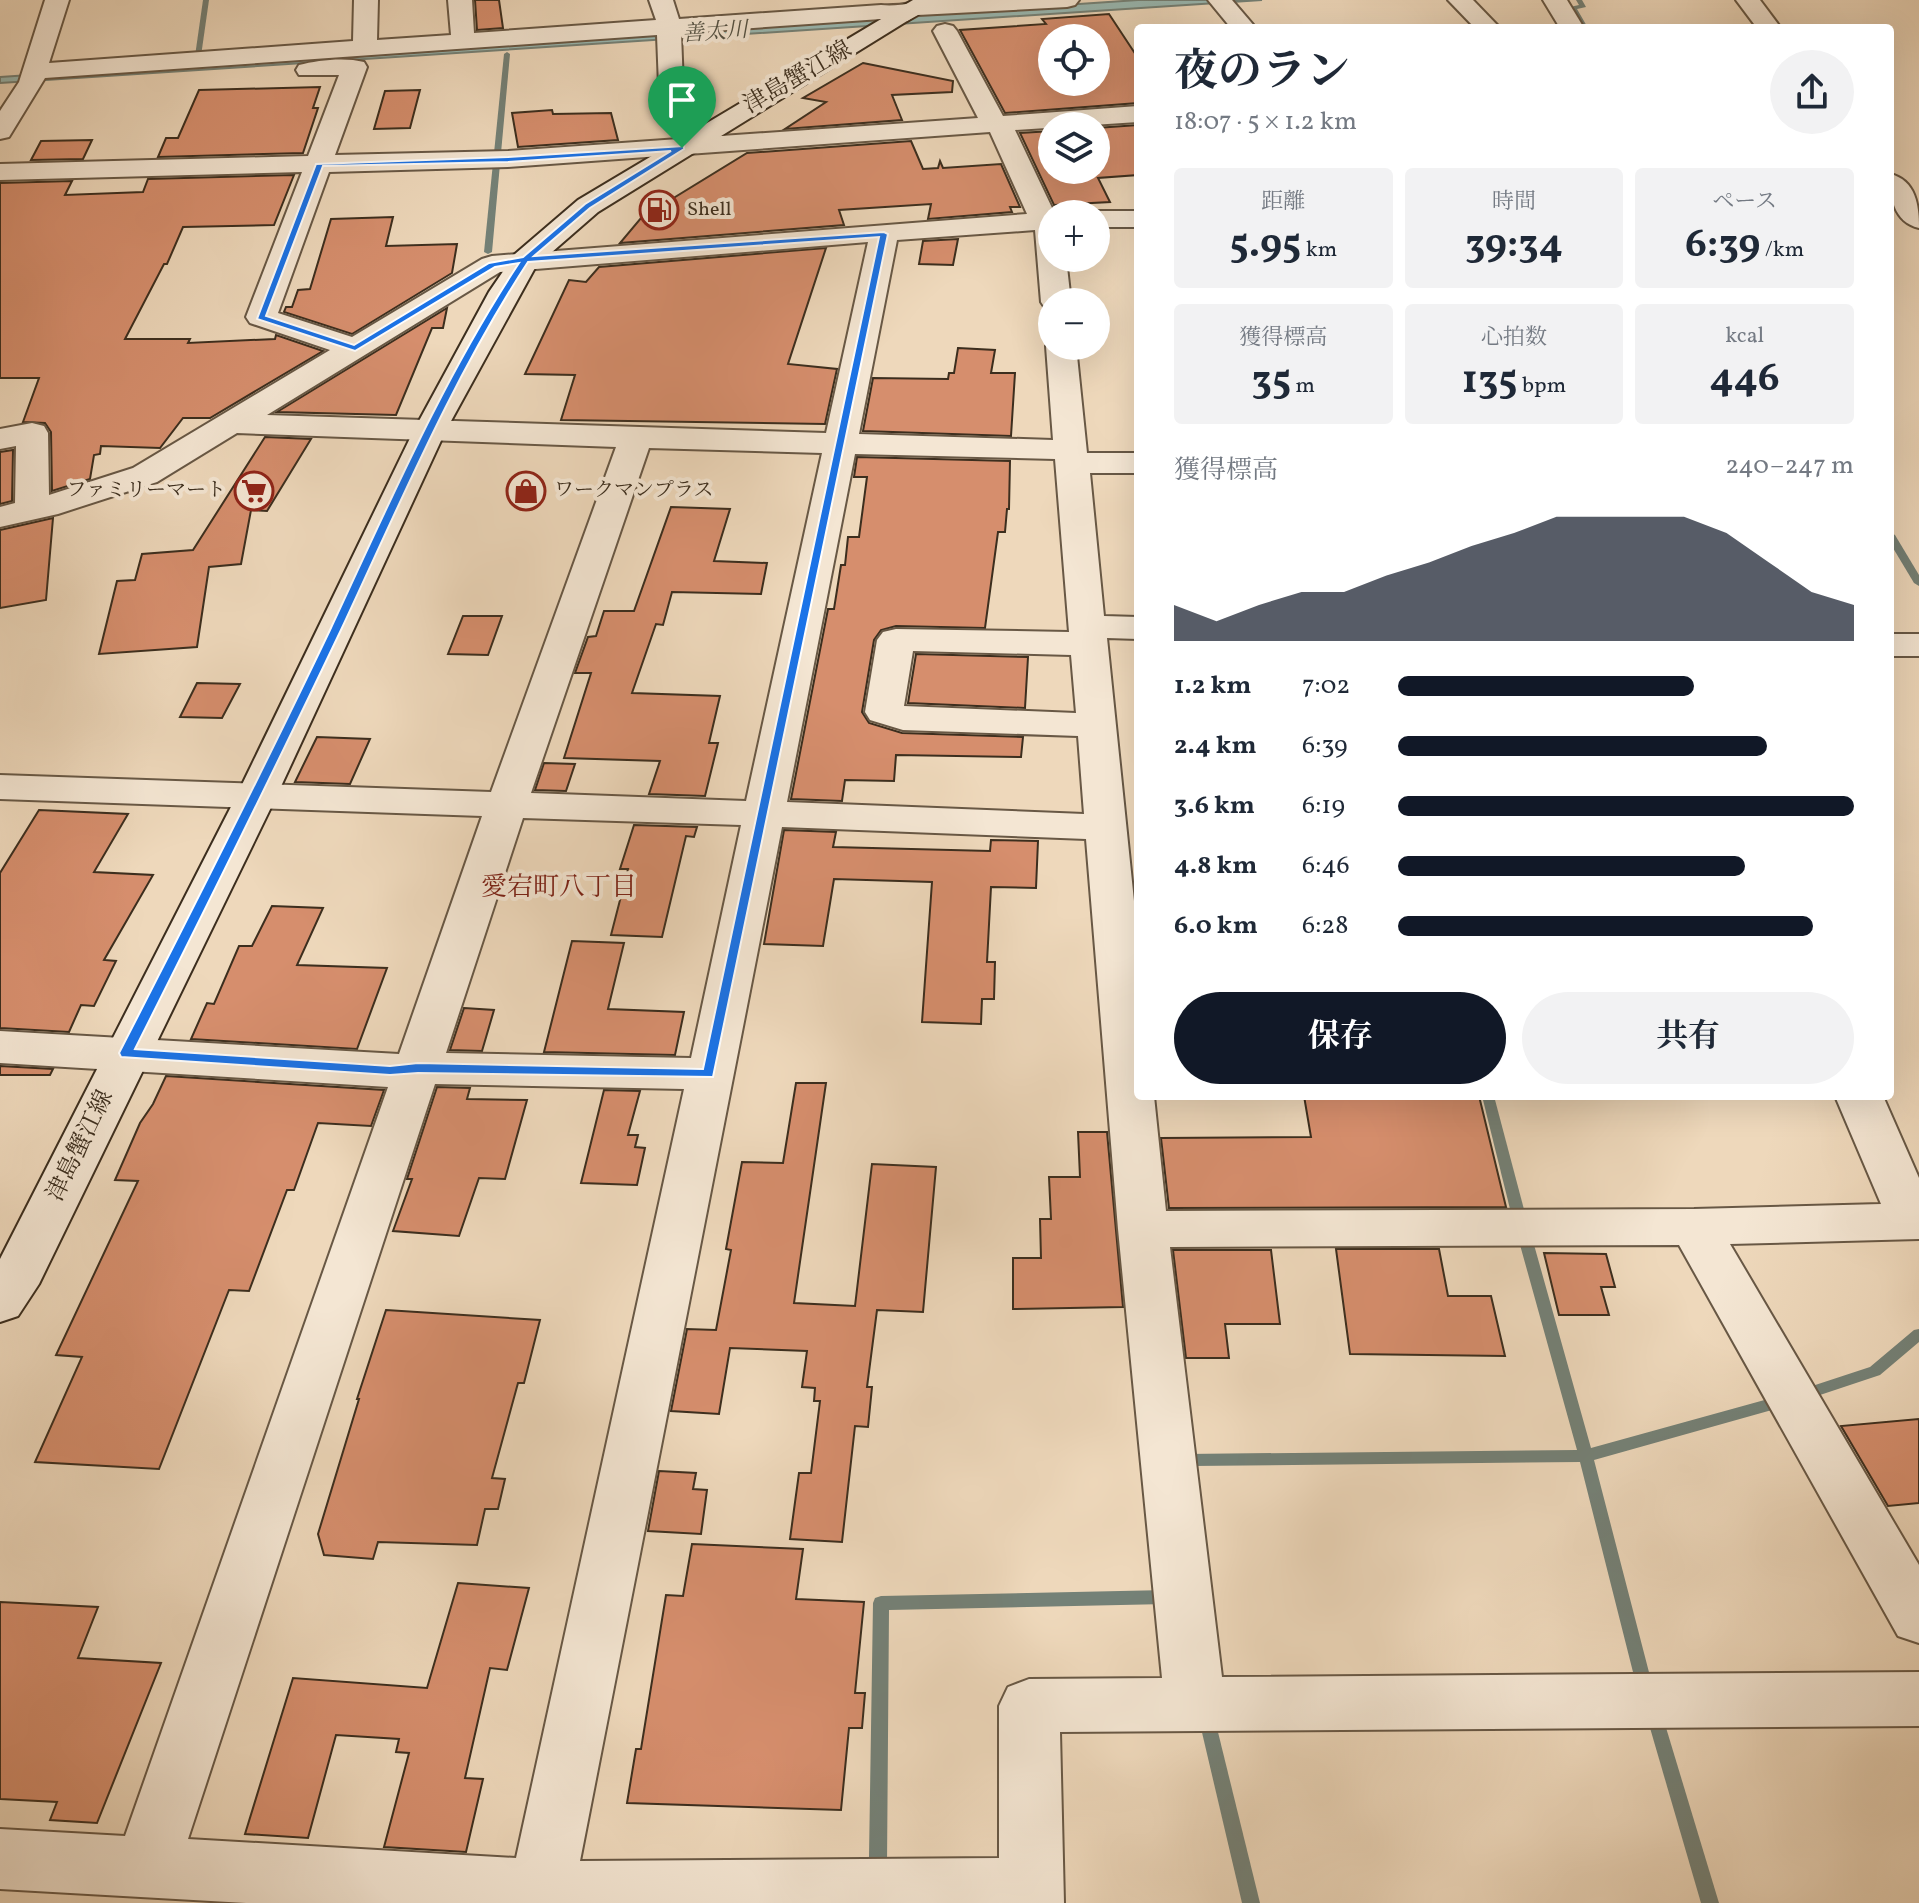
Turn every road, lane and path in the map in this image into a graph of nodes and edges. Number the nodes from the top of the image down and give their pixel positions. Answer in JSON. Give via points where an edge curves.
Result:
{"nodes":[{"id":1,"x":57,"y":0,"type":"edge"},
{"id":2,"x":366,"y":0,"type":"edge"},
{"id":3,"x":460,"y":0,"type":"edge"},
{"id":4,"x":661,"y":0,"type":"edge"},
{"id":5,"x":1067,"y":0,"type":"edge"},
{"id":6,"x":1460,"y":0,"type":"edge"},
{"id":7,"x":1555,"y":0,"type":"edge"},
{"id":8,"x":1748,"y":0,"type":"edge"},
{"id":9,"x":1221,"y":2,"type":"edge"},
{"id":10,"x":775,"y":9,"type":"edge"},
{"id":11,"x":908,"y":13,"type":"edge"},
{"id":12,"x":1240,"y":24,"type":"edge"},
{"id":13,"x":1484,"y":24,"type":"edge"},
{"id":14,"x":1570,"y":24,"type":"edge"},
{"id":15,"x":1766,"y":24,"type":"edge"},
{"id":16,"x":945,"y":31,"type":"dead end"},
{"id":17,"x":668,"y":33,"type":"junction"},
{"id":18,"x":463,"y":40,"type":"junction"},
{"id":19,"x":365,"y":46,"type":"junction"},
{"id":20,"x":32,"y":78,"type":"junction"},
{"id":21,"x":671,"y":86,"type":"dead end"},
{"id":22,"x":1134,"y":114,"type":"edge"},
{"id":23,"x":996,"y":124,"type":"junction"},
{"id":24,"x":0,"y":131,"type":"edge"},
{"id":25,"x":683,"y":147,"type":"junction"},
{"id":26,"x":320,"y":164,"type":"junction"},
{"id":27,"x":1895,"y":171,"type":"edge"},
{"id":28,"x":0,"y":172,"type":"edge"},
{"id":29,"x":1038,"y":202,"type":"edge"},
{"id":30,"x":1110,"y":219,"type":"edge"},
{"id":31,"x":1134,"y":219,"type":"edge"},
{"id":32,"x":1919,"y":220,"type":"edge"},
{"id":33,"x":1038,"y":221,"type":"edge"},
{"id":34,"x":884,"y":234,"type":"junction"},
{"id":35,"x":525,"y":260,"type":"junction"},
{"id":36,"x":355,"y":348,"type":"junction"},
{"id":37,"x":1062,"y":360,"type":"edge"},
{"id":38,"x":232,"y":423,"type":"junction"},
{"id":39,"x":429,"y":432,"type":"junction"},
{"id":40,"x":636,"y":437,"type":"junction"},
{"id":41,"x":0,"y":439,"type":"edge"},
{"id":42,"x":841,"y":444,"type":"junction"},
{"id":43,"x":1072,"y":457,"type":"junction"},
{"id":44,"x":1134,"y":463,"type":"edge"},
{"id":45,"x":16,"y":513,"type":"edge"},
{"id":46,"x":1134,"y":629,"type":"edge"},
{"id":47,"x":1088,"y":635,"type":"junction"},
{"id":48,"x":1894,"y":645,"type":"edge"},
{"id":49,"x":1919,"y":645,"type":"edge"},
{"id":50,"x":1094,"y":725,"type":"junction"},
{"id":51,"x":0,"y":787,"type":"edge"},
{"id":52,"x":257,"y":795,"type":"junction"},
{"id":53,"x":507,"y":804,"type":"junction"},
{"id":54,"x":763,"y":813,"type":"junction"},
{"id":55,"x":1104,"y":831,"type":"junction"},
{"id":56,"x":0,"y":1047,"type":"edge"},
{"id":57,"x":126,"y":1053,"type":"junction"},
{"id":58,"x":418,"y":1068,"type":"junction"},
{"id":59,"x":708,"y":1074,"type":"junction"},
{"id":60,"x":1861,"y":1100,"type":"edge"},
{"id":61,"x":1916,"y":1221,"type":"edge"},
{"id":62,"x":1694,"y":1227,"type":"junction"},
{"id":63,"x":1143,"y":1229,"type":"junction"},
{"id":64,"x":0,"y":1302,"type":"edge"},
{"id":65,"x":1919,"y":1618,"type":"edge"},
{"id":66,"x":1919,"y":1699,"type":"edge"},
{"id":67,"x":1195,"y":1704,"type":"junction"},
{"id":68,"x":0,"y":1859,"type":"edge"},
{"id":69,"x":147,"y":1866,"type":"junction"},
{"id":70,"x":540,"y":1895,"type":"edge"},
{"id":71,"x":1032,"y":1896,"type":"edge"}],
"edges":[{"from":1,"to":20,"type":"street"},
{"from":2,"to":19,"type":"street"},
{"from":3,"to":18,"type":"street"},
{"from":4,"to":17,"type":"street"},
{"from":5,"to":11,"type":"street"},
{"from":6,"to":13,"type":"street"},
{"from":7,"to":14,"type":"street"},
{"from":8,"to":15,"type":"street"},
{"from":9,"to":12,"type":"street"},
{"from":10,"to":11,"type":"street"},
{"from":10,"to":17,"type":"street"},
{"from":11,"to":25,"type":"street","name":"津島蟹江線"},
{"from":16,"to":23,"type":"street"},
{"from":17,"to":18,"type":"street","via":[[564,22]]},
{"from":17,"to":21,"type":"street"},
{"from":18,"to":19,"type":"street"},
{"from":19,"to":20,"type":"street"},
{"from":20,"to":24,"type":"street"},
{"from":20,"to":26,"type":"street","via":[[355,67]]},
{"from":22,"to":23,"type":"street"},
{"from":23,"to":25,"type":"street"},
{"from":23,"to":29,"type":"street"},
{"from":25,"to":26,"type":"street","via":[[495,160]]},
{"from":25,"to":35,"type":"street","name":"津島蟹江線","via":[[588,206]]},
{"from":26,"to":28,"type":"street"},
{"from":26,"to":36,"type":"street","via":[[261,317]]},
{"from":27,"to":32,"type":"street"},
{"from":30,"to":31,"type":"street"},
{"from":33,"to":34,"type":"street"},
{"from":34,"to":35,"type":"street"},
{"from":34,"to":42,"type":"street"},
{"from":35,"to":36,"type":"street","via":[[492,265]]},
{"from":35,"to":39,"type":"street","name":"津島蟹江線"},
{"from":36,"to":38,"type":"street"},
{"from":37,"to":43,"type":"street"},
{"from":38,"to":39,"type":"street"},
{"from":38,"to":45,"type":"street","via":[[145,475]]},
{"from":39,"to":40,"type":"street"},
{"from":39,"to":52,"type":"street","name":"津島蟹江線"},
{"from":40,"to":42,"type":"street"},
{"from":40,"to":53,"type":"street"},
{"from":41,"to":45,"type":"street","via":[[32,433]]},
{"from":42,"to":43,"type":"street"},
{"from":42,"to":54,"type":"street"},
{"from":43,"to":44,"type":"street"},
{"from":43,"to":47,"type":"street"},
{"from":46,"to":47,"type":"street"},
{"from":47,"to":50,"type":"street"},
{"from":47,"to":50,"type":"street","via":[[896,640],[884,712],[903,718]]},
{"from":48,"to":49,"type":"street"},
{"from":50,"to":55,"type":"street"},
{"from":51,"to":52,"type":"street"},
{"from":52,"to":53,"type":"street"},
{"from":52,"to":57,"type":"street","name":"津島蟹江線"},
{"from":53,"to":54,"type":"street"},
{"from":53,"to":58,"type":"street"},
{"from":54,"to":55,"type":"street","via":[[1078,825]]},
{"from":54,"to":59,"type":"street"},
{"from":55,"to":63,"type":"street"},
{"from":56,"to":57,"type":"street"},
{"from":57,"to":58,"type":"street","via":[[390,1071]]},
{"from":57,"to":64,"type":"street","name":"津島蟹江線"},
{"from":58,"to":59,"type":"street"},
{"from":58,"to":69,"type":"street"},
{"from":59,"to":70,"type":"street"},
{"from":60,"to":61,"type":"street"},
{"from":61,"to":62,"type":"street"},
{"from":62,"to":63,"type":"street"},
{"from":62,"to":65,"type":"street"},
{"from":63,"to":67,"type":"street"},
{"from":66,"to":67,"type":"street"},
{"from":67,"to":71,"type":"street","via":[[1029,1706]]},
{"from":68,"to":69,"type":"street"},
{"from":69,"to":70,"type":"street"},
{"from":70,"to":71,"type":"street"}]}
